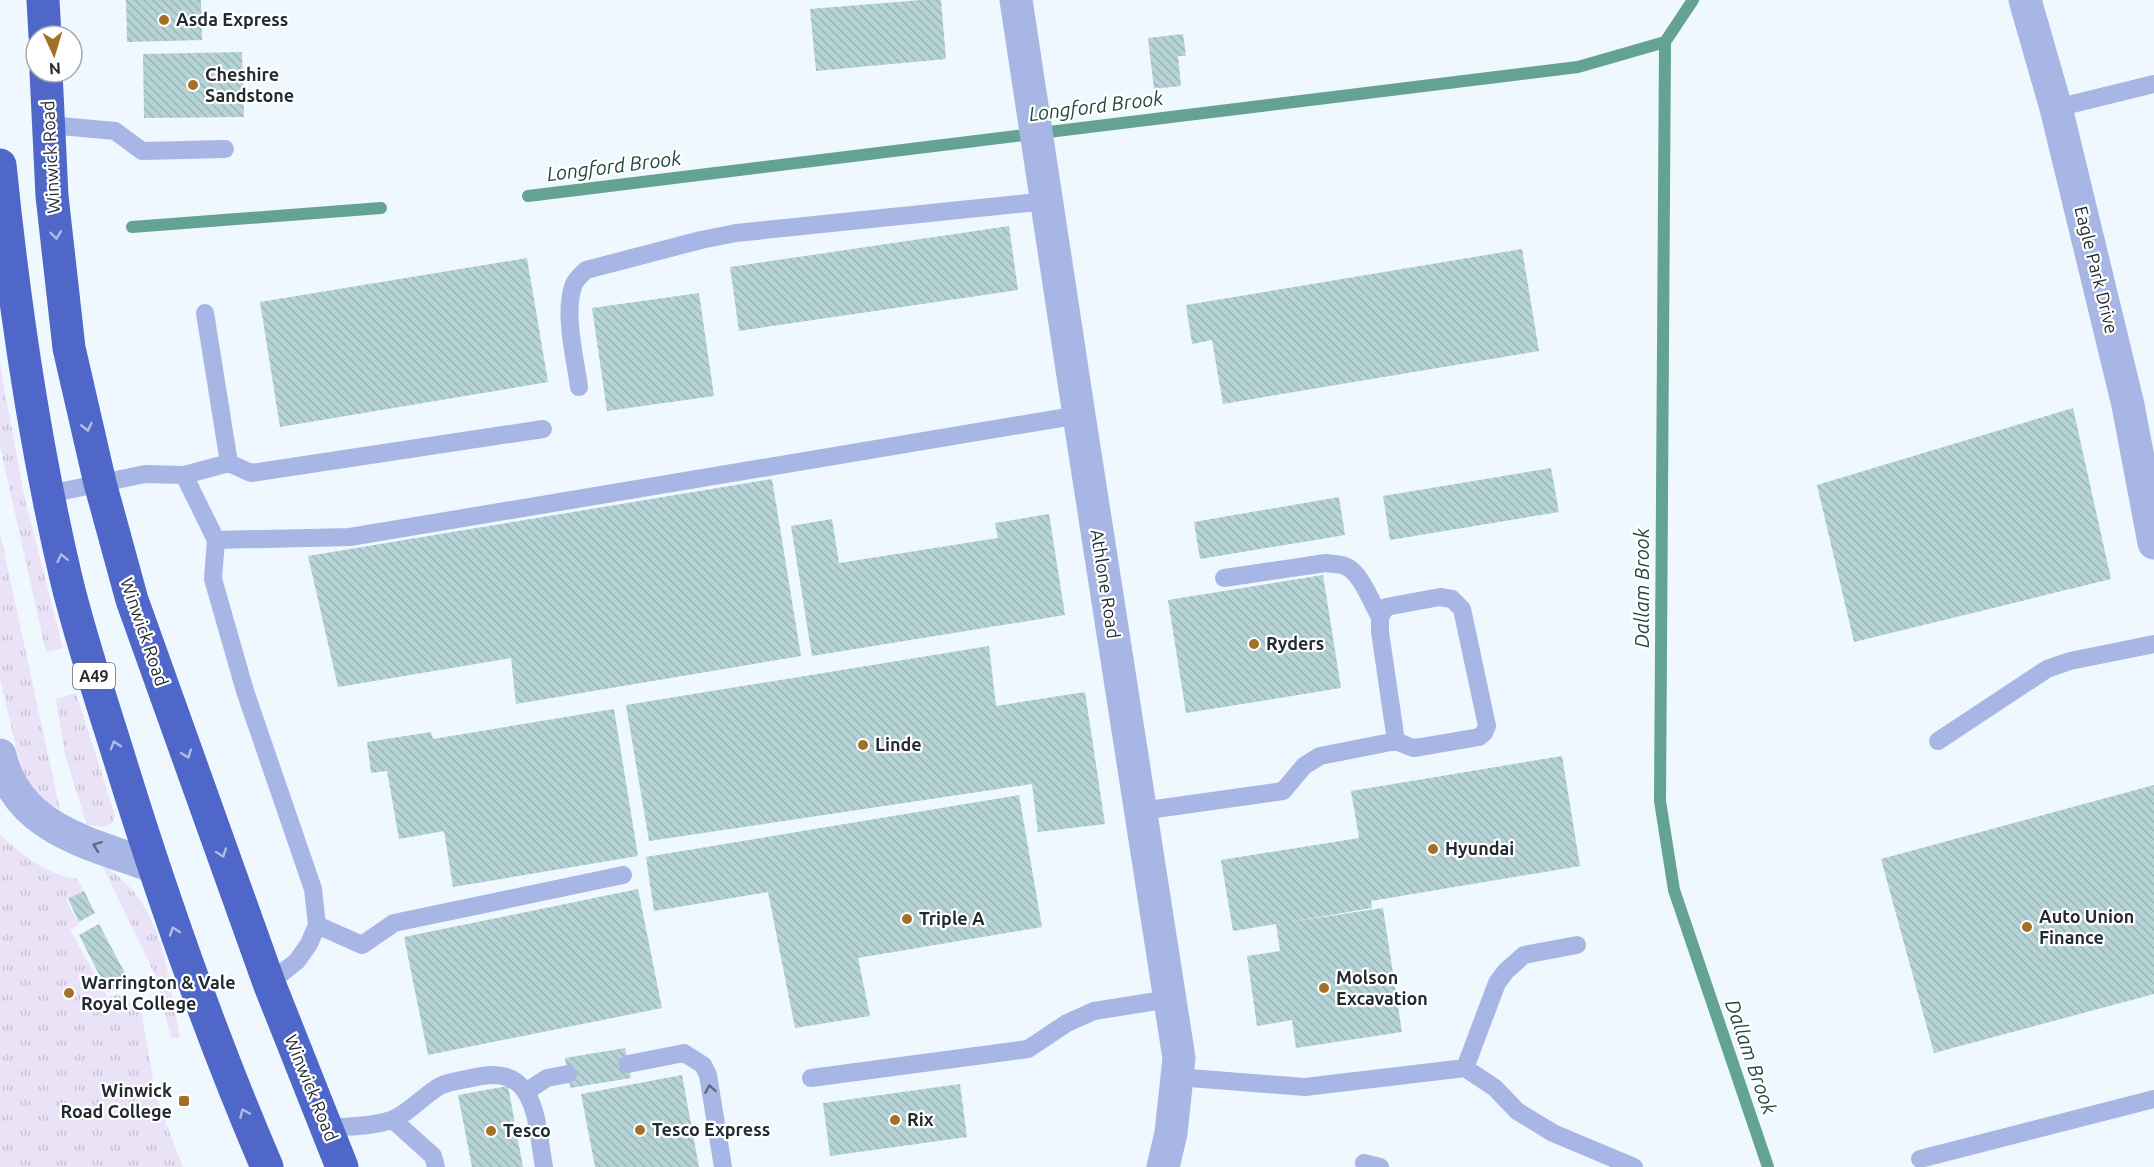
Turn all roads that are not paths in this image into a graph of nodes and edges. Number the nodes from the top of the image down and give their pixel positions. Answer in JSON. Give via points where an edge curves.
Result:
{"nodes":[{"id":1,"x":43,"y":0,"type":"edge"},
{"id":2,"x":1017,"y":0,"type":"edge"},
{"id":3,"x":2025,"y":0,"type":"edge"},
{"id":4,"x":44,"y":24,"type":"edge"},
{"id":5,"x":47,"y":84,"type":"edge"},
{"id":6,"x":2154,"y":84,"type":"edge"},
{"id":7,"x":2056,"y":108,"type":"junction"},
{"id":8,"x":49,"y":125,"type":"junction"},
{"id":9,"x":225,"y":149,"type":"dead end"},
{"id":10,"x":0,"y":165,"type":"edge"},
{"id":11,"x":1045,"y":189,"type":"junction"},
{"id":12,"x":6,"y":288,"type":"edge"},
{"id":13,"x":205,"y":313,"type":"dead end"},
{"id":14,"x":579,"y":387,"type":"dead end"},
{"id":15,"x":1078,"y":415,"type":"junction"},
{"id":16,"x":543,"y":429,"type":"dead end"},
{"id":17,"x":229,"y":463,"type":"junction"},
{"id":18,"x":184,"y":475,"type":"junction"},
{"id":19,"x":100,"y":483,"type":"junction"},
{"id":20,"x":49,"y":494,"type":"junction"},
{"id":21,"x":216,"y":540,"type":"junction"},
{"id":22,"x":2154,"y":543,"type":"edge"},
{"id":23,"x":1224,"y":578,"type":"dead end"},
{"id":24,"x":1380,"y":617,"type":"junction"},
{"id":25,"x":2154,"y":644,"type":"edge"},
{"id":26,"x":1396,"y":741,"type":"junction"},
{"id":27,"x":1938,"y":741,"type":"dead end"},
{"id":28,"x":1,"y":761,"type":"edge"},
{"id":29,"x":1141,"y":811,"type":"junction"},
{"id":30,"x":152,"y":866,"type":"junction"},
{"id":31,"x":623,"y":875,"type":"dead end"},
{"id":32,"x":316,"y":925,"type":"junction"},
{"id":33,"x":1577,"y":945,"type":"dead end"},
{"id":34,"x":269,"y":983,"type":"junction"},
{"id":35,"x":1170,"y":999,"type":"junction"},
{"id":36,"x":628,"y":1064,"type":"dead end"},
{"id":37,"x":1465,"y":1068,"type":"junction"},
{"id":38,"x":568,"y":1074,"type":"dead end"},
{"id":39,"x":1177,"y":1077,"type":"junction"},
{"id":40,"x":811,"y":1078,"type":"dead end"},
{"id":41,"x":527,"y":1091,"type":"junction"},
{"id":42,"x":2154,"y":1099,"type":"edge"},
{"id":43,"x":393,"y":1120,"type":"junction"},
{"id":44,"x":327,"y":1128,"type":"junction"},
{"id":45,"x":1920,"y":1159,"type":"dead end"},
{"id":46,"x":267,"y":1167,"type":"edge"},
{"id":47,"x":342,"y":1167,"type":"edge"},
{"id":48,"x":436,"y":1167,"type":"edge"},
{"id":49,"x":544,"y":1167,"type":"edge"},
{"id":50,"x":723,"y":1167,"type":"edge"},
{"id":51,"x":1163,"y":1167,"type":"edge"},
{"id":52,"x":1634,"y":1167,"type":"edge"}],
"edges":[{"from":1,"to":4,"type":"highway"},
{"from":2,"to":11,"type":"street","name":"Athlone Road"},
{"from":3,"to":7,"type":"street","name":"Eagle Park Drive"},
{"from":5,"to":8,"type":"highway","name":"Winwick Road"},
{"from":6,"to":7,"type":"lane"},
{"from":7,"to":22,"type":"street","name":"Eagle Park Drive","via":[[2128,405]]},
{"from":8,"to":9,"type":"lane","via":[[115,131],[142,151]]},
{"from":8,"to":19,"type":"highway","name":"Winwick Road","one_way":true,"via":[[52,196],[69,348]]},
{"from":10,"to":12,"type":"highway","number":"A49"},
{"from":11,"to":14,"type":"lane","via":[[736,233],[586,270],[575,282],[570,298]]},
{"from":11,"to":15,"type":"street","name":"Athlone Road"},
{"from":12,"to":20,"type":"highway","number":"A49"},
{"from":13,"to":17,"type":"lane"},
{"from":15,"to":21,"type":"lane","via":[[350,537]]},
{"from":15,"to":29,"type":"street","name":"Athlone Road"},
{"from":16,"to":17,"type":"lane","via":[[251,473]]},
{"from":17,"to":18,"type":"lane"},
{"from":18,"to":19,"type":"lane","via":[[145,474]]},
{"from":18,"to":21,"type":"lane"},
{"from":19,"to":20,"type":"lane"},
{"from":19,"to":34,"type":"highway","name":"Winwick Road","one_way":true,"via":[[132,600]]},
{"from":30,"to":20,"type":"highway","number":"A49","one_way":true,"via":[[66,579]]},
{"from":21,"to":32,"type":"lane","via":[[213,579],[245,691],[313,889]]},
{"from":23,"to":24,"type":"lane","via":[[1326,563],[1342,565],[1359,578]]},
{"from":24,"to":26,"type":"lane"},
{"from":24,"to":26,"type":"lane","via":[[1386,607],[1440,597],[1452,599],[1462,609],[1487,726],[1479,737],[1421,747]]},
{"from":25,"to":27,"type":"lane","via":[[2047,669]]},
{"from":26,"to":29,"type":"lane","via":[[1320,756],[1304,766],[1283,792]]},
{"from":30,"to":28,"type":"street","one_way":true,"via":[[54,828],[30,811],[13,791]]},
{"from":29,"to":35,"type":"street","name":"Athlone Road"},
{"from":46,"to":30,"type":"highway","number":"A49","one_way":true,"via":[[232,1085]]},
{"from":31,"to":32,"type":"lane","via":[[394,922],[362,945]]},
{"from":32,"to":34,"type":"lane","via":[[297,961]]},
{"from":33,"to":37,"type":"lane","via":[[1524,955],[1506,971],[1497,983]]},
{"from":34,"to":44,"type":"highway","name":"Winwick Road"},
{"from":35,"to":39,"type":"street","name":"Athlone Road","via":[[1179,1058]]},
{"from":35,"to":40,"type":"lane","via":[[1094,1011],[1067,1023],[1028,1049]]},
{"from":50,"to":36,"type":"lane","one_way":true,"via":[[703,1065],[684,1053]]},
{"from":37,"to":39,"type":"lane","via":[[1305,1087]]},
{"from":37,"to":52,"type":"lane","via":[[1495,1088],[1517,1111],[1553,1133]]},
{"from":38,"to":41,"type":"lane","via":[[547,1078]]},
{"from":39,"to":51,"type":"street","name":"Athlone Road"},
{"from":41,"to":43,"type":"lane","via":[[512,1078],[487,1075],[442,1085]]},
{"from":41,"to":49,"type":"lane"},
{"from":42,"to":45,"type":"lane"},
{"from":43,"to":44,"type":"lane"},
{"from":43,"to":48,"type":"lane","via":[[433,1156]]},
{"from":44,"to":47,"type":"highway","name":"Winwick Road"}]}
